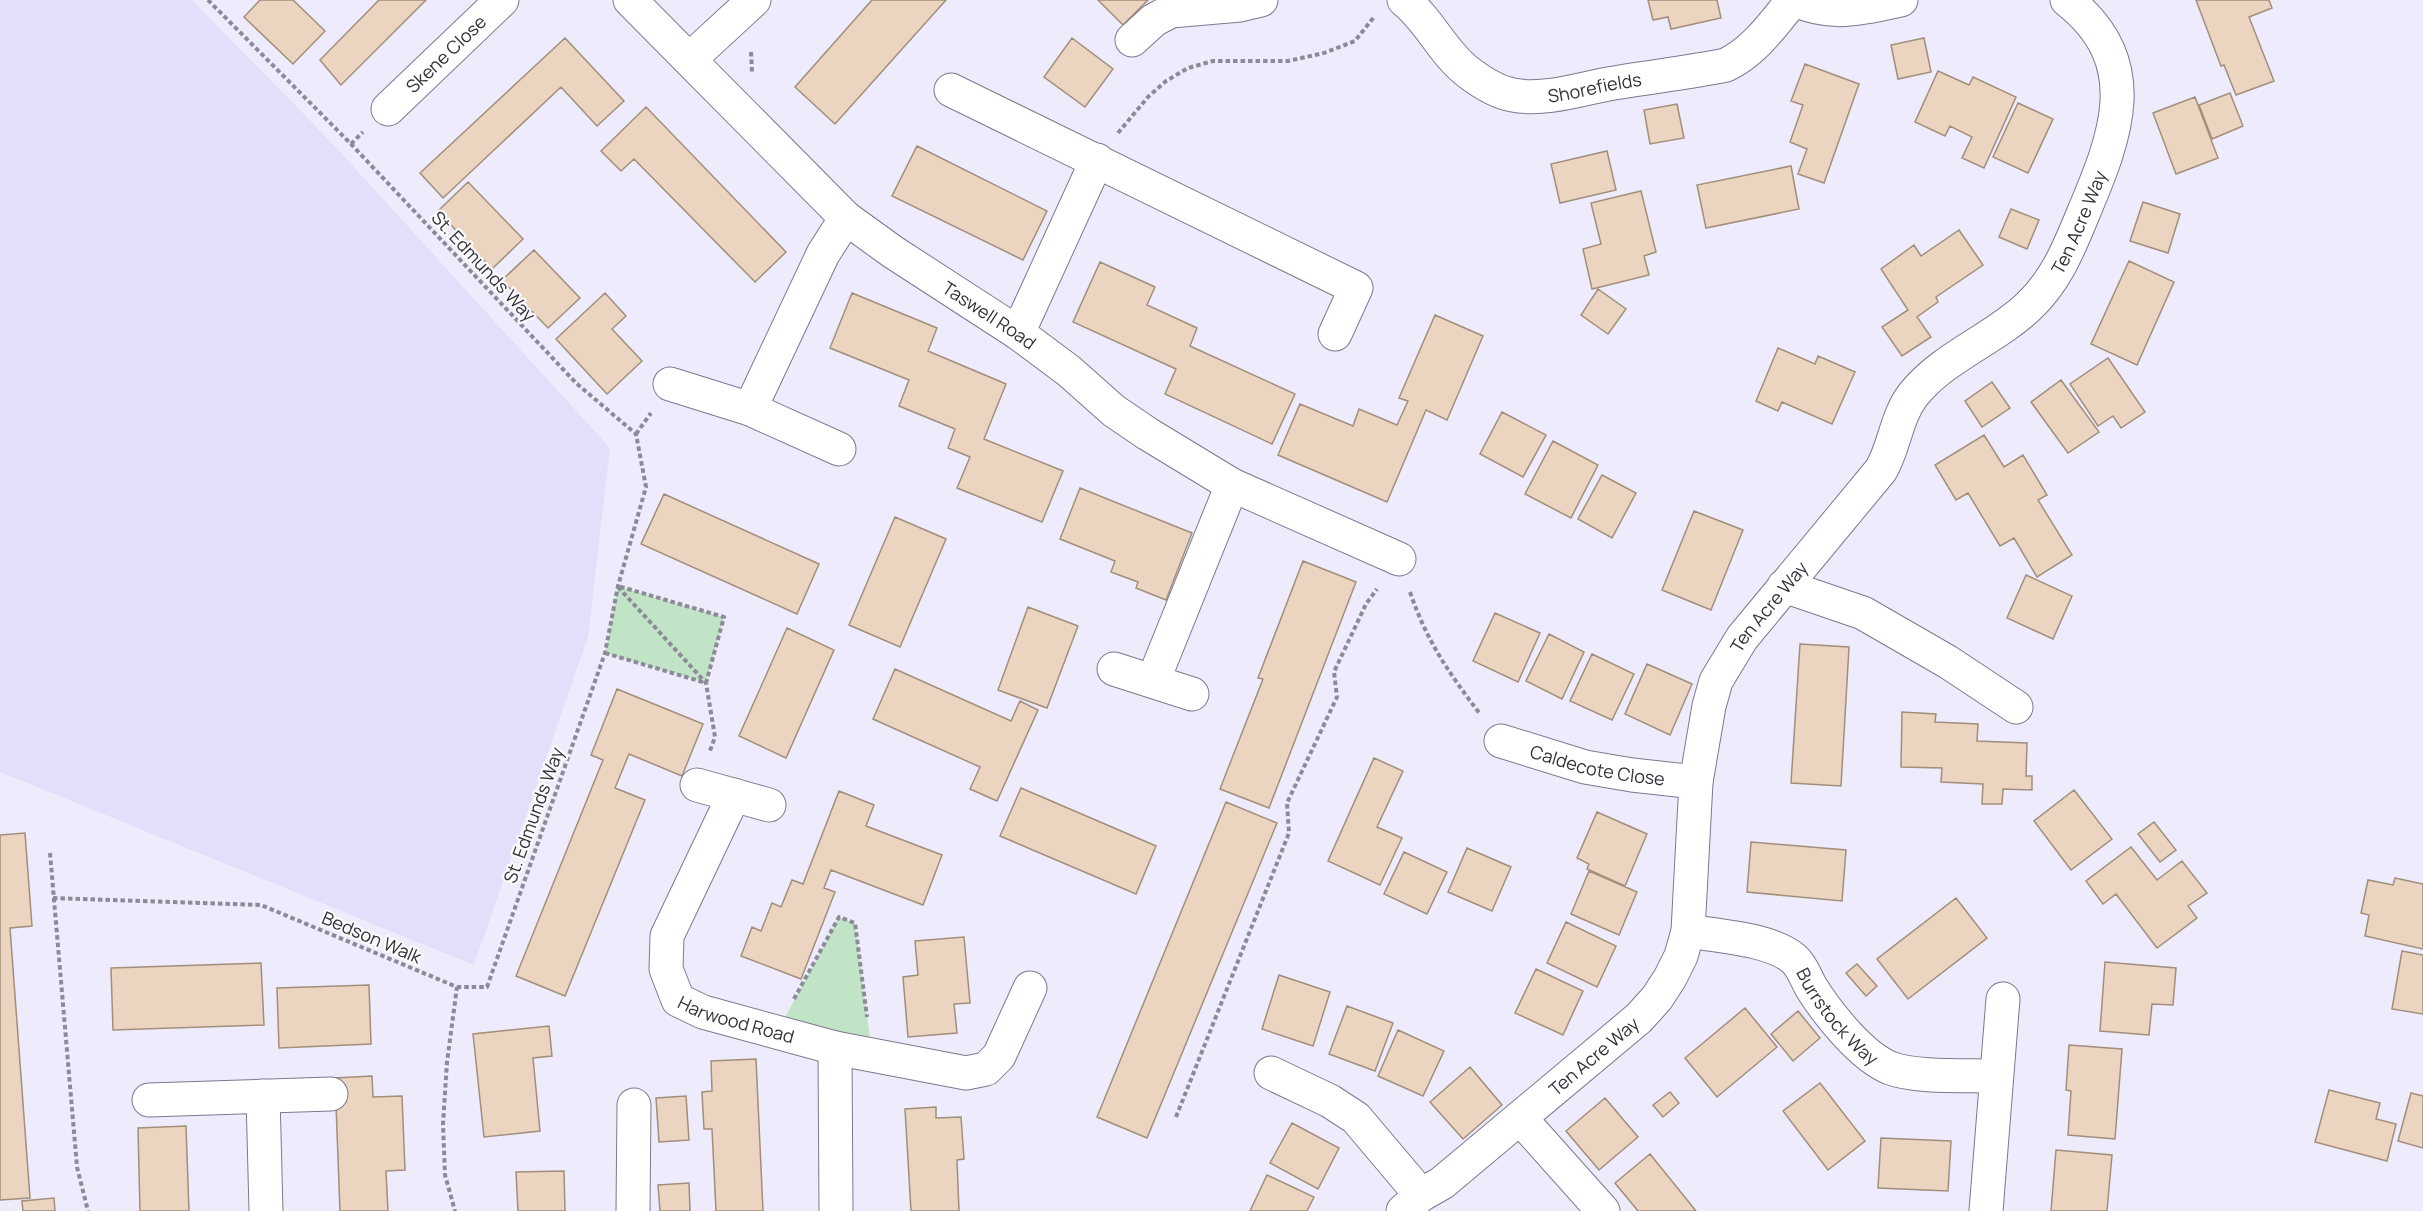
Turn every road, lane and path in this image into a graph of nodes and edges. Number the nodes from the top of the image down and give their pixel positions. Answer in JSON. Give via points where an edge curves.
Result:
{"nodes":[{"id":1,"x":208,"y":0,"type":"edge"},
{"id":2,"x":502,"y":0,"type":"edge"},
{"id":3,"x":630,"y":0,"type":"edge"},
{"id":4,"x":754,"y":0,"type":"edge"},
{"id":5,"x":1261,"y":0,"type":"edge"},
{"id":6,"x":1795,"y":0,"type":"edge"},
{"id":7,"x":1901,"y":0,"type":"edge"},
{"id":8,"x":2067,"y":0,"type":"edge"},
{"id":9,"x":1392,"y":4,"type":"edge"},
{"id":10,"x":1132,"y":40,"type":"dead end"},
{"id":11,"x":752,"y":45,"type":"dead end"},
{"id":12,"x":690,"y":59,"type":"junction"},
{"id":13,"x":755,"y":80,"type":"dead end"},
{"id":14,"x":951,"y":90,"type":"dead end"},
{"id":15,"x":388,"y":109,"type":"dead end"},
{"id":16,"x":1097,"y":160,"type":"junction"},
{"id":17,"x":846,"y":218,"type":"junction"},
{"id":18,"x":1018,"y":333,"type":"junction"},
{"id":19,"x":1335,"y":333,"type":"dead end"},
{"id":20,"x":670,"y":384,"type":"dead end"},
{"id":21,"x":750,"y":409,"type":"junction"},
{"id":22,"x":839,"y":449,"type":"dead end"},
{"id":23,"x":1232,"y":485,"type":"junction"},
{"id":24,"x":1399,"y":559,"type":"junction"},
{"id":25,"x":618,"y":586,"type":"junction"},
{"id":26,"x":1784,"y":586,"type":"junction"},
{"id":27,"x":605,"y":653,"type":"junction"},
{"id":28,"x":1114,"y":669,"type":"dead end"},
{"id":29,"x":1153,"y":681,"type":"junction"},
{"id":30,"x":706,"y":683,"type":"junction"},
{"id":31,"x":1192,"y":694,"type":"dead end"},
{"id":32,"x":2016,"y":707,"type":"dead end"},
{"id":33,"x":1501,"y":741,"type":"joint"},
{"id":34,"x":1696,"y":782,"type":"junction"},
{"id":35,"x":698,"y":785,"type":"joint"},
{"id":36,"x":734,"y":795,"type":"junction"},
{"id":37,"x":770,"y":805,"type":"dead end"},
{"id":38,"x":50,"y":853,"type":"dead end"},
{"id":39,"x":52,"y":898,"type":"junction"},
{"id":40,"x":1688,"y":931,"type":"junction"},
{"id":41,"x":457,"y":987,"type":"junction"},
{"id":42,"x":1030,"y":988,"type":"dead end"},
{"id":43,"x":2003,"y":999,"type":"dead end"},
{"id":44,"x":777,"y":1032,"type":"junction"},
{"id":45,"x":835,"y":1048,"type":"junction"},
{"id":46,"x":872,"y":1054,"type":"junction"},
{"id":47,"x":1271,"y":1072,"type":"dead end"},
{"id":48,"x":1996,"y":1076,"type":"junction"},
{"id":49,"x":331,"y":1094,"type":"dead end"},
{"id":50,"x":263,"y":1096,"type":"junction"},
{"id":51,"x":149,"y":1100,"type":"dead end"},
{"id":52,"x":634,"y":1104,"type":"dead end"},
{"id":53,"x":1176,"y":1117,"type":"dead end"},
{"id":54,"x":1520,"y":1118,"type":"junction"},
{"id":55,"x":1412,"y":1203,"type":"edge"},
{"id":56,"x":88,"y":1211,"type":"edge"},
{"id":57,"x":266,"y":1211,"type":"edge"},
{"id":58,"x":455,"y":1211,"type":"edge"},
{"id":59,"x":633,"y":1211,"type":"edge"},
{"id":60,"x":836,"y":1211,"type":"edge"},
{"id":61,"x":1603,"y":1211,"type":"edge"},
{"id":62,"x":1986,"y":1211,"type":"edge"}],
"edges":[{"from":1,"to":25,"type":"path","name":"St. Edmunds Way","via":[[351,144],[576,383],[636,434],[646,487]]},
{"from":2,"to":15,"type":"street","name":"Skene Close"},
{"from":3,"to":12,"type":"street","name":"Taswell Road"},
{"from":4,"to":12,"type":"street"},
{"from":5,"to":10,"type":"street","via":[[1171,11]]},
{"from":6,"to":7,"type":"street","via":[[1845,11]]},
{"from":6,"to":9,"type":"street","name":"Shorefields","via":[[1754,46],[1726,65],[1539,95],[1499,91],[1448,53],[1425,19]]},
{"from":8,"to":26,"type":"street","name":"Ten Acre Way","via":[[2085,14],[2108,50],[2118,87],[2118,108],[2096,185],[2063,261],[2028,307],[1913,394],[1900,417],[1890,454],[1881,470]]},
{"from":9,"to":16,"type":"path","via":[[1355,41],[1324,53],[1288,61],[1213,61],[1188,68],[1148,97]]},
{"from":11,"to":13,"type":"path"},
{"from":12,"to":17,"type":"street","name":"Taswell Road"},
{"from":14,"to":16,"type":"street"},
{"from":16,"to":18,"type":"street"},
{"from":16,"to":19,"type":"street","via":[[1356,288]]},
{"from":17,"to":18,"type":"street","name":"Taswell Road"},
{"from":17,"to":21,"type":"street","via":[[823,254]]},
{"from":18,"to":23,"type":"street","name":"Taswell Road","via":[[1114,411]]},
{"from":20,"to":21,"type":"street"},
{"from":21,"to":22,"type":"street"},
{"from":23,"to":24,"type":"street","name":"Taswell Road"},
{"from":23,"to":29,"type":"street"},
{"from":24,"to":33,"type":"path","via":[[1421,624],[1444,666]]},
{"from":24,"to":53,"type":"path","via":[[1366,604],[1334,672],[1337,697],[1287,802],[1289,833]]},
{"from":25,"to":27,"type":"path","name":"St. Edmunds Way"},
{"from":25,"to":30,"type":"path"},
{"from":25,"to":30,"type":"path","via":[[724,617]]},
{"from":26,"to":32,"type":"street","via":[[1863,613]]},
{"from":26,"to":34,"type":"street","name":"Ten Acre Way","via":[[1742,638],[1716,681]]},
{"from":27,"to":30,"type":"path"},
{"from":27,"to":41,"type":"path","name":"St. Edmunds Way","via":[[487,987]]},
{"from":28,"to":29,"type":"street"},
{"from":29,"to":31,"type":"street"},
{"from":30,"to":35,"type":"path","via":[[715,737]]},
{"from":33,"to":34,"type":"street","name":"Caldecote Close","via":[[1585,767]]},
{"from":34,"to":40,"type":"street","name":"Ten Acre Way"},
{"from":35,"to":36,"type":"street"},
{"from":36,"to":37,"type":"street"},
{"from":36,"to":44,"type":"street","name":"Harwood Road","via":[[667,936],[666,969],[678,1000],[703,1012]]},
{"from":38,"to":39,"type":"path"},
{"from":39,"to":41,"type":"path","name":"Bedson Walk","via":[[261,905]]},
{"from":39,"to":56,"type":"path","via":[[77,1167]]},
{"from":40,"to":48,"type":"street","name":"Burrstock Way","via":[[1765,946],[1794,959],[1857,1044],[1890,1068]]},
{"from":40,"to":54,"type":"street","name":"Ten Acre Way","via":[[1670,978],[1645,1011]]},
{"from":41,"to":58,"type":"path","via":[[443,1124],[445,1175]]},
{"from":42,"to":46,"type":"street","name":"Harwood Road","via":[[999,1056],[986,1069],[966,1073]]},
{"from":43,"to":48,"type":"street"},
{"from":44,"to":45,"type":"street","name":"Harwood Road"},
{"from":44,"to":46,"type":"path","via":[[838,917],[855,923]]},
{"from":45,"to":46,"type":"street","name":"Harwood Road"},
{"from":45,"to":60,"type":"street"},
{"from":47,"to":55,"type":"street","via":[[1356,1118]]},
{"from":48,"to":62,"type":"street"},
{"from":49,"to":50,"type":"street"},
{"from":50,"to":51,"type":"street"},
{"from":50,"to":57,"type":"street"},
{"from":52,"to":59,"type":"street","via":[[619,1142]]},
{"from":54,"to":55,"type":"street","name":"Ten Acre Way","via":[[1442,1184]]},
{"from":54,"to":61,"type":"street"}]}
